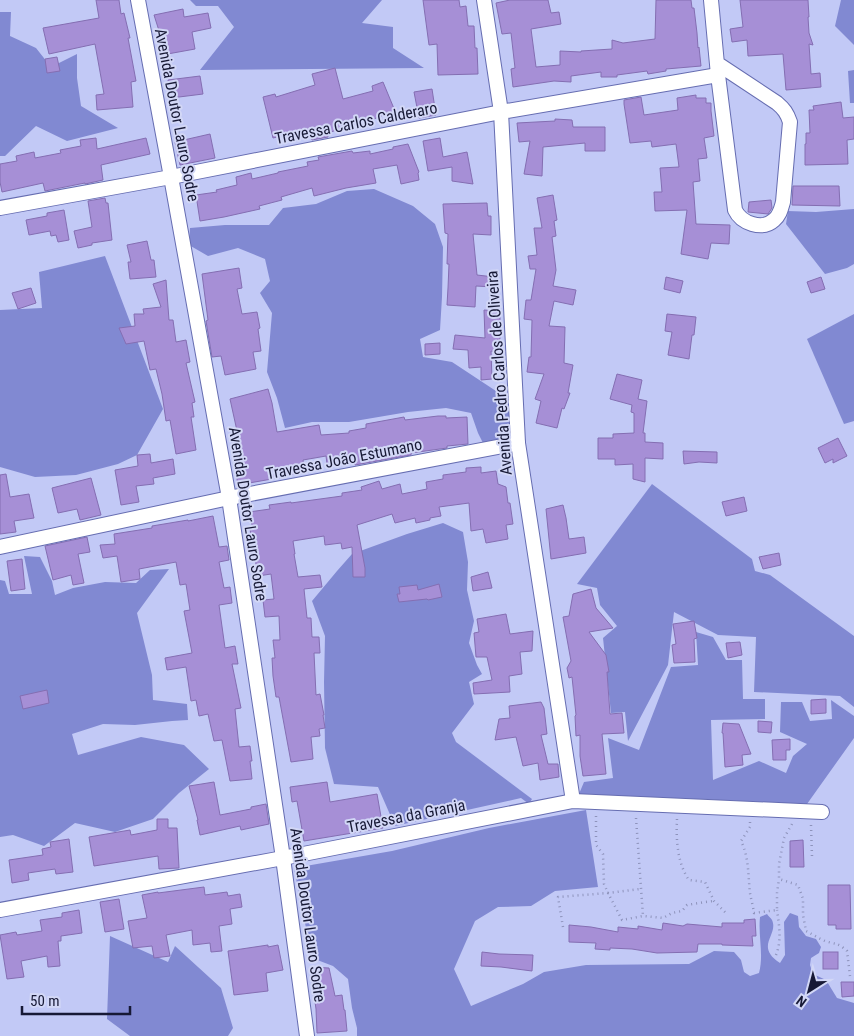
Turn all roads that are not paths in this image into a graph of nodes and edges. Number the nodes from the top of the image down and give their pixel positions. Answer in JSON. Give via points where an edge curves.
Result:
{"nodes":[{"id":1,"x":138,"y":0,"type":"edge"},
{"id":2,"x":484,"y":0,"type":"edge"},
{"id":3,"x":712,"y":0,"type":"edge"},
{"id":4,"x":718,"y":70,"type":"junction"},
{"id":5,"x":501,"y":112,"type":"junction"},
{"id":6,"x":171,"y":178,"type":"junction"},
{"id":7,"x":0,"y":208,"type":"edge"},
{"id":8,"x":518,"y":443,"type":"junction"},
{"id":9,"x":229,"y":498,"type":"junction"},
{"id":10,"x":0,"y":547,"type":"edge"},
{"id":11,"x":573,"y":801,"type":"junction"},
{"id":12,"x":816,"y":811,"type":"road end"},
{"id":13,"x":283,"y":858,"type":"junction"},
{"id":14,"x":0,"y":910,"type":"edge"},
{"id":15,"x":307,"y":1036,"type":"edge"}],
"edges":[{"from":1,"to":6,"type":"street","name":"Avenida Doutor Lauro Sodre"},
{"from":2,"to":5,"type":"street","name":"Avenida Pedro Carlos de Oliveira"},
{"from":3,"to":4,"type":"street"},
{"from":4,"to":4,"type":"street","via":[[734,210],[749,223],[769,223],[775,220],[783,202],[790,122],[777,103]]},
{"from":4,"to":5,"type":"street","name":"Travessa Carlos Calderaro"},
{"from":5,"to":6,"type":"street","name":"Travessa Carlos Calderaro"},
{"from":5,"to":8,"type":"street","name":"Avenida Pedro Carlos de Oliveira"},
{"from":6,"to":7,"type":"street","name":"Travessa Carlos Calderaro"},
{"from":6,"to":9,"type":"street","name":"Avenida Doutor Lauro Sodre"},
{"from":8,"to":9,"type":"street","name":"Travessa João Estumano"},
{"from":8,"to":11,"type":"street","name":"Avenida Pedro Carlos de Oliveira"},
{"from":9,"to":10,"type":"street","name":"Travessa João Estumano"},
{"from":9,"to":13,"type":"street","name":"Avenida Doutor Lauro Sodre"},
{"from":11,"to":12,"type":"street","name":"Travessa da Granja"},
{"from":11,"to":13,"type":"street","name":"Travessa da Granja"},
{"from":13,"to":14,"type":"street","name":"Travessa da Granja"},
{"from":13,"to":15,"type":"street","name":"Avenida Doutor Lauro Sodre"}]}
